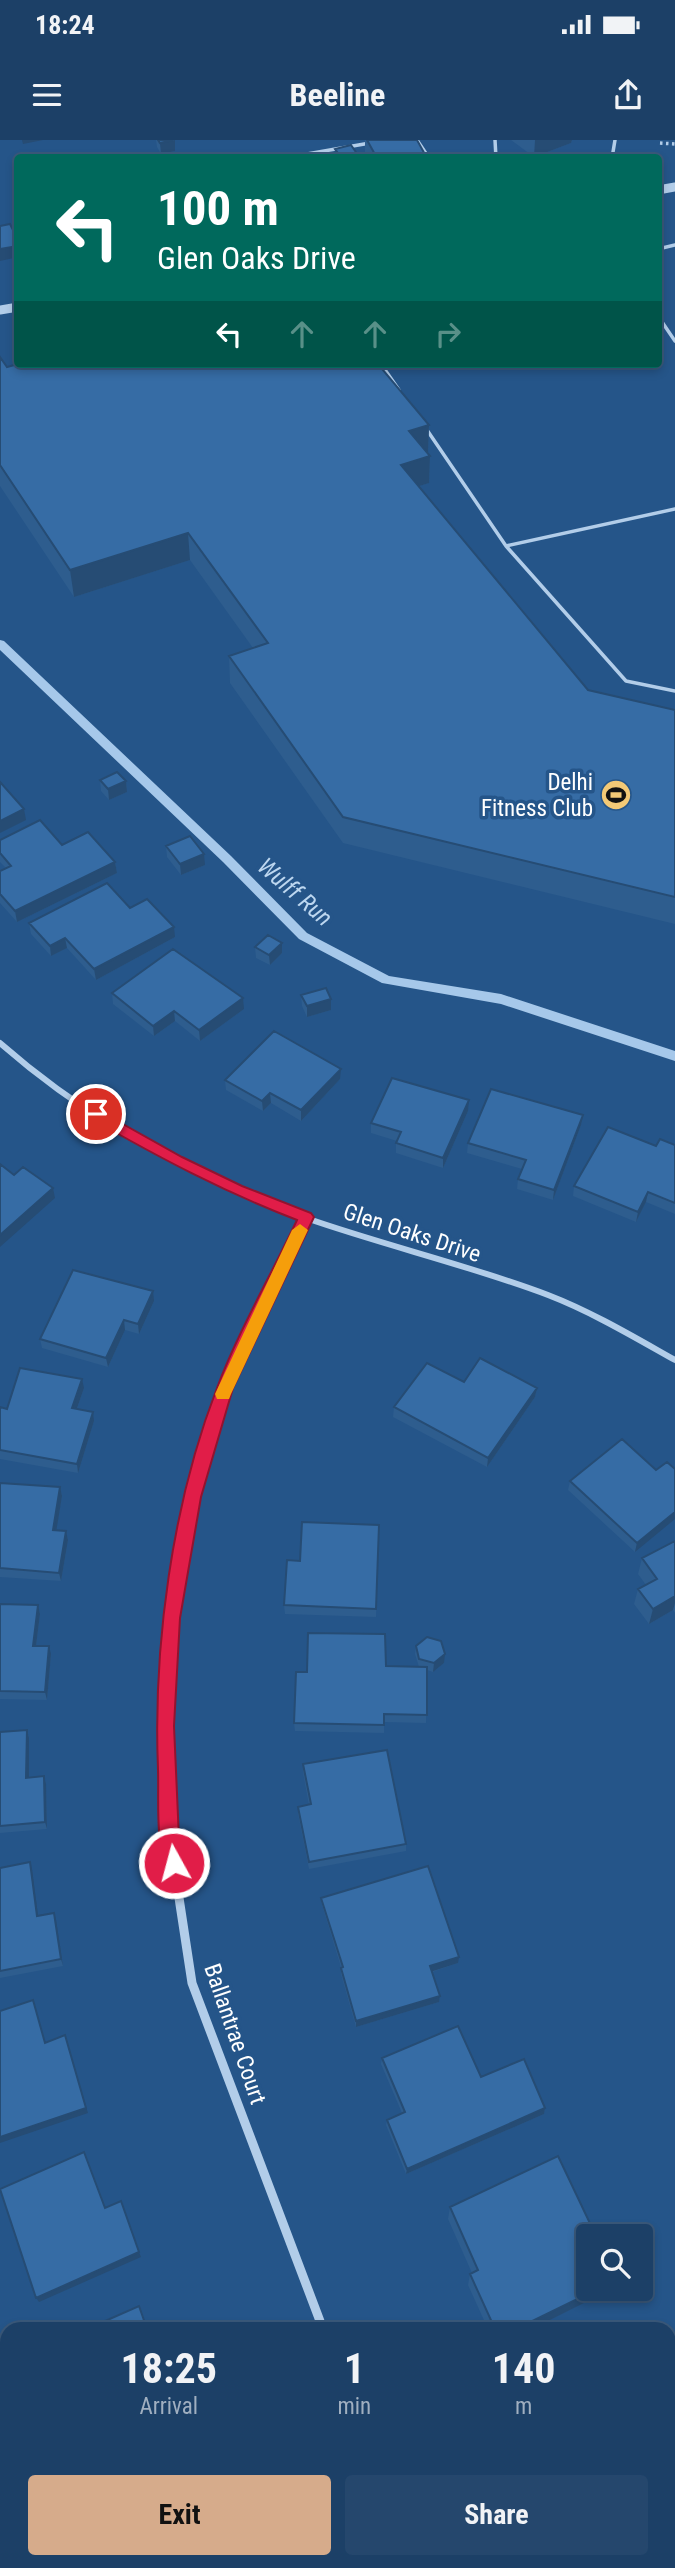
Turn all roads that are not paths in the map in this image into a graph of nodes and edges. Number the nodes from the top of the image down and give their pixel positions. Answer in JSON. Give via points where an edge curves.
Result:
{"nodes":[{"id":1,"x":373,"y":142,"type":"edge"},
{"id":2,"x":306,"y":154,"type":"edge"},
{"id":3,"x":662,"y":322,"type":"edge"},
{"id":4,"x":675,"y":341,"type":"edge"},
{"id":5,"x":384,"y":368,"type":"edge"},
{"id":6,"x":402,"y":394,"type":"edge"},
{"id":7,"x":424,"y":427,"type":"edge"},
{"id":8,"x":675,"y":509,"type":"edge"},
{"id":9,"x":506,"y":546,"type":"junction"},
{"id":10,"x":675,"y":691,"type":"edge"},
{"id":11,"x":0,"y":1043,"type":"edge"},
{"id":12,"x":306,"y":1217,"type":"junction"},
{"id":13,"x":675,"y":1360,"type":"edge"},
{"id":14,"x":320,"y":2322,"type":"edge"}],
"edges":[{"from":1,"to":2,"type":"lane"},
{"from":3,"to":4,"type":"lane"},
{"from":5,"to":6,"type":"lane"},
{"from":7,"to":9,"type":"lane"},
{"from":8,"to":9,"type":"lane"},
{"from":9,"to":10,"type":"lane","via":[[626,681]]},
{"from":11,"to":12,"type":"street","name":"Glen Oaks Drive","via":[[75,1102],[156,1151]]},
{"from":12,"to":13,"type":"street","name":"Glen Oaks Drive","via":[[548,1295]]},
{"from":12,"to":14,"type":"street","name":"Ballantrae Court","via":[[225,1388],[192,1497],[172,1618],[165,1726],[170,1839],[192,1983]]}]}
